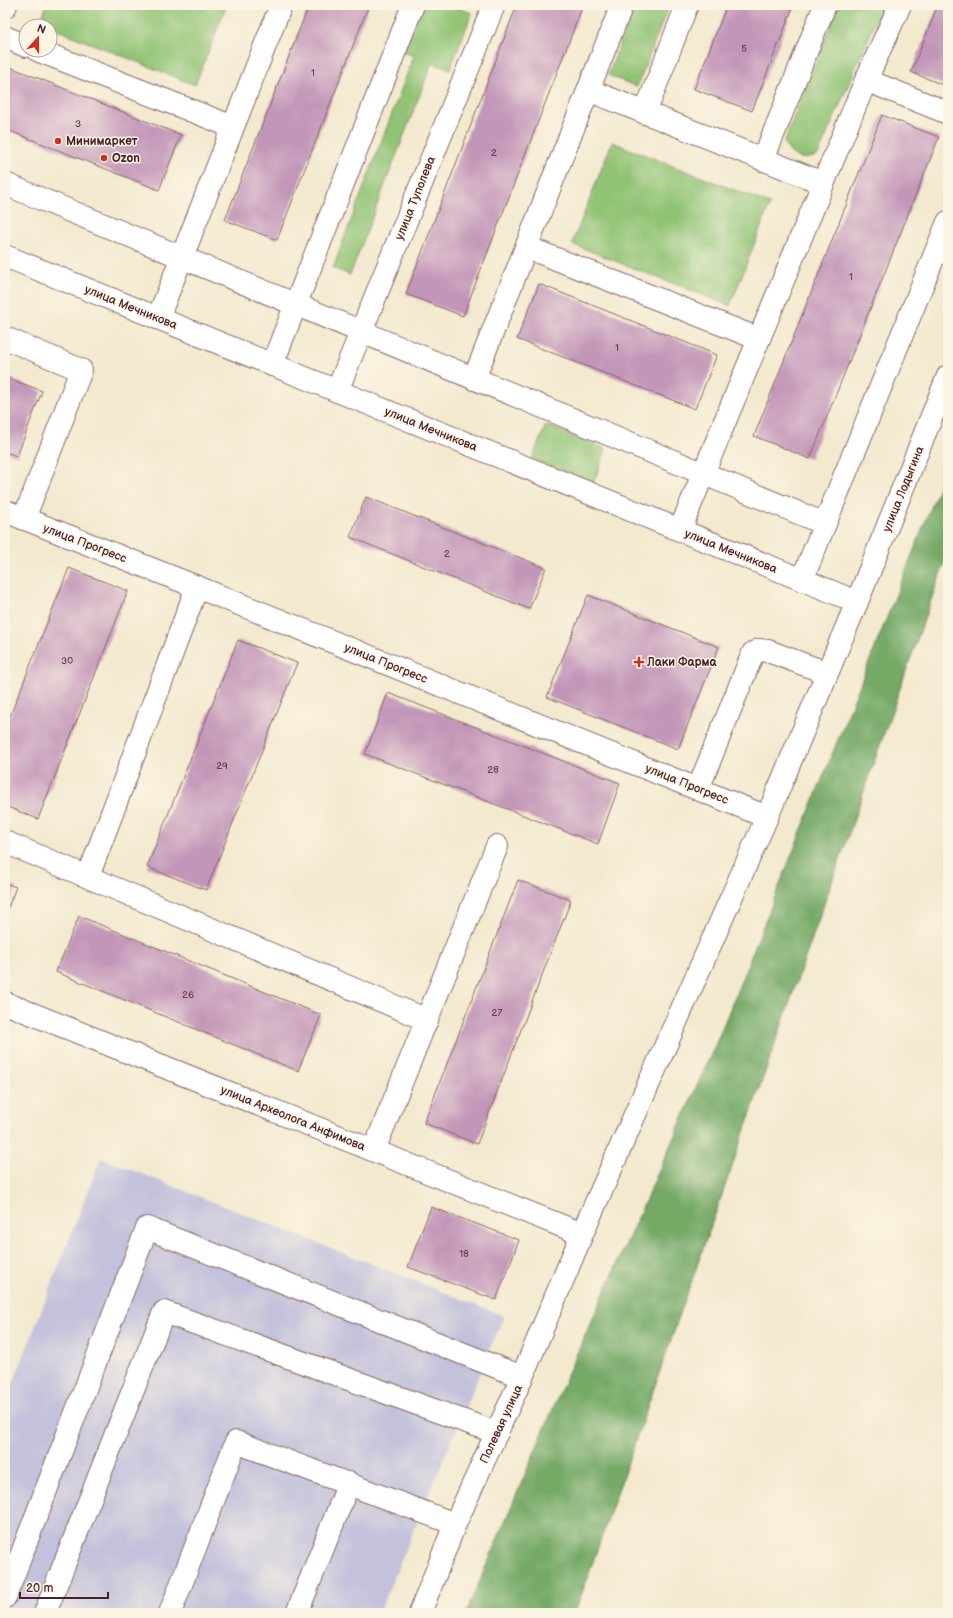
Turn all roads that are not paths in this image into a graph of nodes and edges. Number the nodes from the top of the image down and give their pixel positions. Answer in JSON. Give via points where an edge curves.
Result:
{"nodes":[{"id":1,"x":281,"y":5,"type":"edge"},
{"id":2,"x":413,"y":5,"type":"edge"},
{"id":3,"x":494,"y":5,"type":"edge"},
{"id":4,"x":622,"y":5,"type":"edge"},
{"id":5,"x":687,"y":5,"type":"edge"},
{"id":6,"x":825,"y":5,"type":"edge"},
{"id":7,"x":900,"y":5,"type":"edge"},
{"id":8,"x":5,"y":37,"type":"edge"},
{"id":9,"x":18,"y":43,"type":"edge"},
{"id":10,"x":57,"y":58,"type":"edge"},
{"id":11,"x":866,"y":80,"type":"junction"},
{"id":12,"x":588,"y":90,"type":"junction"},
{"id":13,"x":645,"y":113,"type":"junction"},
{"id":14,"x":948,"y":113,"type":"edge"},
{"id":15,"x":233,"y":127,"type":"junction"},
{"id":16,"x":764,"y":160,"type":"junction"},
{"id":17,"x":823,"y":183,"type":"junction"},
{"id":18,"x":5,"y":184,"type":"edge"},
{"id":19,"x":948,"y":222,"type":"edge"},
{"id":20,"x":526,"y":247,"type":"junction"},
{"id":21,"x":5,"y":256,"type":"edge"},
{"id":22,"x":182,"y":258,"type":"junction"},
{"id":23,"x":296,"y":305,"type":"junction"},
{"id":24,"x":158,"y":318,"type":"junction"},
{"id":25,"x":361,"y":332,"type":"junction"},
{"id":26,"x":5,"y":338,"type":"edge"},
{"id":27,"x":758,"y":339,"type":"junction"},
{"id":28,"x":272,"y":365,"type":"junction"},
{"id":29,"x":948,"y":376,"type":"edge"},
{"id":30,"x":474,"y":379,"type":"junction"},
{"id":31,"x":336,"y":391,"type":"junction"},
{"id":32,"x":703,"y":474,"type":"junction"},
{"id":33,"x":15,"y":515,"type":"edge"},
{"id":34,"x":825,"y":524,"type":"junction"},
{"id":35,"x":680,"y":530,"type":"junction"},
{"id":36,"x":802,"y":580,"type":"junction"},
{"id":37,"x":197,"y":587,"type":"junction"},
{"id":38,"x":857,"y":602,"type":"junction"},
{"id":39,"x":827,"y":673,"type":"junction"},
{"id":40,"x":698,"y":789,"type":"junction"},
{"id":41,"x":767,"y":817,"type":"junction"},
{"id":42,"x":5,"y":842,"type":"edge"},
{"id":43,"x":496,"y":846,"type":"dead end"},
{"id":44,"x":88,"y":877,"type":"junction"},
{"id":45,"x":5,"y":1003,"type":"edge"},
{"id":46,"x":427,"y":1020,"type":"junction"},
{"id":47,"x":374,"y":1150,"type":"junction"},
{"id":48,"x":582,"y":1234,"type":"junction"},
{"id":49,"x":522,"y":1377,"type":"junction"},
{"id":50,"x":497,"y":1433,"type":"junction"},
{"id":51,"x":349,"y":1483,"type":"junction"},
{"id":52,"x":455,"y":1524,"type":"junction"},
{"id":53,"x":5,"y":1597,"type":"edge"},
{"id":54,"x":45,"y":1613,"type":"edge"},
{"id":55,"x":170,"y":1613,"type":"edge"},
{"id":56,"x":297,"y":1613,"type":"edge"},
{"id":57,"x":420,"y":1613,"type":"edge"}],
"edges":[{"from":1,"to":15,"type":"street"},
{"from":2,"to":23,"type":"street"},
{"from":3,"to":25,"type":"street","name":"улица Туполева"},
{"from":4,"to":12,"type":"street"},
{"from":5,"to":13,"type":"street"},
{"from":6,"to":16,"type":"street"},
{"from":7,"to":11,"type":"street"},
{"from":8,"to":9,"type":"street"},
{"from":10,"to":15,"type":"street"},
{"from":11,"to":14,"type":"street"},
{"from":11,"to":17,"type":"street"},
{"from":12,"to":13,"type":"street"},
{"from":12,"to":20,"type":"street"},
{"from":13,"to":16,"type":"street"},
{"from":15,"to":22,"type":"street"},
{"from":16,"to":17,"type":"street"},
{"from":17,"to":27,"type":"street"},
{"from":18,"to":22,"type":"street"},
{"from":19,"to":34,"type":"street"},
{"from":20,"to":27,"type":"street"},
{"from":20,"to":30,"type":"street"},
{"from":21,"to":24,"type":"street","name":"улица Мечникова"},
{"from":22,"to":23,"type":"street"},
{"from":22,"to":24,"type":"street"},
{"from":23,"to":25,"type":"street"},
{"from":23,"to":28,"type":"street"},
{"from":24,"to":28,"type":"street","name":"улица Мечникова"},
{"from":25,"to":30,"type":"street"},
{"from":25,"to":31,"type":"street","name":"улица Туполева"},
{"from":26,"to":33,"type":"street","via":[[81,370]]},
{"from":27,"to":32,"type":"street"},
{"from":28,"to":31,"type":"street","name":"улица Мечникова"},
{"from":29,"to":38,"type":"street","name":"улица Лодыгина"},
{"from":30,"to":32,"type":"street"},
{"from":31,"to":35,"type":"street","name":"улица Мечникова"},
{"from":32,"to":34,"type":"street"},
{"from":32,"to":35,"type":"street"},
{"from":33,"to":37,"type":"street","name":"улица Прогресс"},
{"from":34,"to":36,"type":"street"},
{"from":35,"to":36,"type":"street","name":"улица Мечникова"},
{"from":36,"to":38,"type":"street","name":"улица Мечникова"},
{"from":37,"to":40,"type":"street","name":"улица Прогресс"},
{"from":37,"to":44,"type":"street"},
{"from":38,"to":39,"type":"street","name":"улица Лодыгина"},
{"from":39,"to":40,"type":"street","via":[[768,651],[759,650],[753,653]]},
{"from":39,"to":41,"type":"street","name":"улица Лодыгина"},
{"from":40,"to":41,"type":"street","name":"улица Прогресс"},
{"from":41,"to":48,"type":"street","name":"Полевая улица"},
{"from":42,"to":44,"type":"street"},
{"from":43,"to":46,"type":"street"},
{"from":44,"to":46,"type":"street"},
{"from":45,"to":47,"type":"street","name":"улица Археолога Анфимова"},
{"from":46,"to":47,"type":"street"},
{"from":47,"to":48,"type":"street","name":"улица Археолога Анфимова"},
{"from":48,"to":49,"type":"street","name":"Полевая улица"},
{"from":49,"to":50,"type":"street","name":"Полевая улица"},
{"from":49,"to":53,"type":"street","via":[[147,1228]]},
{"from":50,"to":52,"type":"street","name":"Полевая улица"},
{"from":50,"to":54,"type":"street","via":[[164,1312]]},
{"from":51,"to":52,"type":"street"},
{"from":51,"to":55,"type":"street","via":[[236,1442]]},
{"from":51,"to":56,"type":"street"},
{"from":52,"to":57,"type":"street","name":"Полевая улица"}]}
